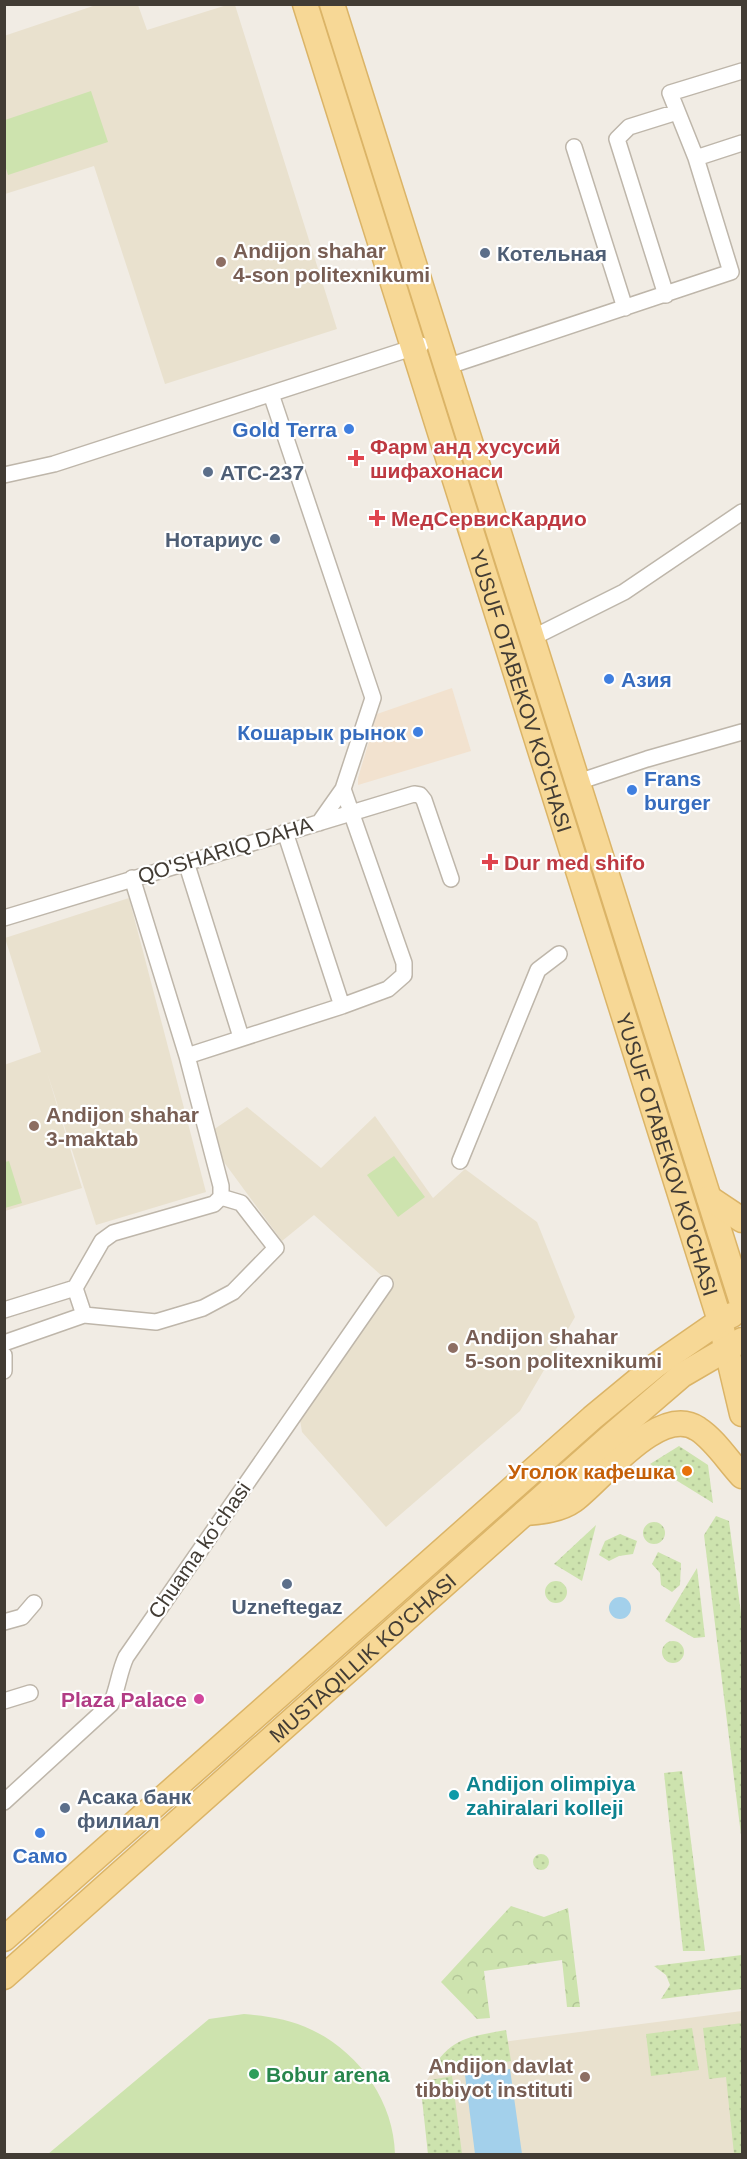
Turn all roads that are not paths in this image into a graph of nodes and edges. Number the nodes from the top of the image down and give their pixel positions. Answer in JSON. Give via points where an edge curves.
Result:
{"nodes":[{"id":1,"x":305,"y":4,"type":"edge"},
{"id":2,"x":332,"y":4,"type":"edge"},
{"id":3,"x":742,"y":71,"type":"edge"},
{"id":4,"x":676,"y":111,"type":"junction"},
{"id":5,"x":742,"y":143,"type":"edge"},
{"id":6,"x":574,"y":147,"type":"dead end"},
{"id":7,"x":696,"y":158,"type":"junction"},
{"id":8,"x":666,"y":295,"type":"junction"},
{"id":9,"x":625,"y":308,"type":"junction"},
{"id":10,"x":438,"y":340,"type":"junction"},
{"id":11,"x":412,"y":348,"type":"junction"},
{"id":12,"x":446,"y":366,"type":"junction"},
{"id":13,"x":271,"y":394,"type":"junction"},
{"id":14,"x":4,"y":475,"type":"edge"},
{"id":15,"x":742,"y":512,"type":"edge"},
{"id":16,"x":532,"y":638,"type":"junction"},
{"id":17,"x":742,"y":732,"type":"edge"},
{"id":18,"x":578,"y":782,"type":"junction"},
{"id":19,"x":343,"y":789,"type":"junction"},
{"id":20,"x":354,"y":814,"type":"junction"},
{"id":21,"x":319,"y":823,"type":"junction"},
{"id":22,"x":285,"y":832,"type":"junction"},
{"id":23,"x":186,"y":862,"type":"junction"},
{"id":24,"x":132,"y":878,"type":"junction"},
{"id":25,"x":451,"y":879,"type":"dead end"},
{"id":26,"x":4,"y":918,"type":"edge"},
{"id":27,"x":559,"y":954,"type":"dead end"},
{"id":28,"x":342,"y":1006,"type":"junction"},
{"id":29,"x":241,"y":1037,"type":"junction"},
{"id":30,"x":187,"y":1056,"type":"junction"},
{"id":31,"x":460,"y":1161,"type":"dead end"},
{"id":32,"x":221,"y":1197,"type":"junction"},
{"id":33,"x":709,"y":1198,"type":"junction"},
{"id":34,"x":742,"y":1220,"type":"edge"},
{"id":35,"x":384,"y":1284,"type":"dead end"},
{"id":36,"x":75,"y":1288,"type":"junction"},
{"id":37,"x":742,"y":1303,"type":"edge"},
{"id":38,"x":4,"y":1310,"type":"edge"},
{"id":39,"x":742,"y":1311,"type":"edge"},
{"id":40,"x":84,"y":1315,"type":"junction"},
{"id":41,"x":720,"y":1320,"type":"junction"},
{"id":42,"x":4,"y":1343,"type":"edge"},
{"id":43,"x":735,"y":1343,"type":"edge"},
{"id":44,"x":4,"y":1355,"type":"edge"},
{"id":45,"x":4,"y":1371,"type":"edge"},
{"id":46,"x":742,"y":1414,"type":"edge"},
{"id":47,"x":742,"y":1476,"type":"edge"},
{"id":48,"x":525,"y":1513,"type":"junction"},
{"id":49,"x":34,"y":1603,"type":"dead end"},
{"id":50,"x":4,"y":1623,"type":"edge"},
{"id":51,"x":30,"y":1693,"type":"dead end"},
{"id":52,"x":4,"y":1701,"type":"edge"},
{"id":53,"x":4,"y":1802,"type":"edge"},
{"id":54,"x":4,"y":1939,"type":"edge"},
{"id":55,"x":4,"y":1977,"type":"edge"}],
"edges":[{"from":1,"to":11,"type":"main road","name":"YUSUF OTABEKOV KO'CHASI"},
{"from":2,"to":10,"type":"main road","name":"YUSUF OTABEKOV KO'CHASI"},
{"from":3,"to":4,"type":"street","via":[[670,93]]},
{"from":4,"to":7,"type":"street"},
{"from":4,"to":8,"type":"street","via":[[629,126],[617,139]]},
{"from":5,"to":7,"type":"street"},
{"from":6,"to":9,"type":"street"},
{"from":7,"to":8,"type":"street","via":[[731,272]]},
{"from":8,"to":9,"type":"street"},
{"from":9,"to":12,"type":"street"},
{"from":10,"to":11,"type":"street"},
{"from":10,"to":12,"type":"main road","name":"YUSUF OTABEKOV KO'CHASI"},
{"from":11,"to":13,"type":"street"},
{"from":11,"to":41,"type":"main road","name":"YUSUF OTABEKOV KO'CHASI"},
{"from":12,"to":16,"type":"main road","name":"YUSUF OTABEKOV KO'CHASI"},
{"from":13,"to":14,"type":"street","via":[[54,464]]},
{"from":13,"to":19,"type":"street","name":"QO'SHARIQ DAHA","via":[[373,698]]},
{"from":15,"to":16,"type":"street","via":[[624,591]]},
{"from":16,"to":18,"type":"main road","name":"YUSUF OTABEKOV KO'CHASI"},
{"from":17,"to":18,"type":"street"},
{"from":18,"to":33,"type":"main road","name":"YUSUF OTABEKOV KO'CHASI"},
{"from":19,"to":20,"type":"street"},
{"from":19,"to":21,"type":"street","name":"QO'SHARIQ DAHA"},
{"from":20,"to":21,"type":"street"},
{"from":20,"to":25,"type":"street","via":[[420,795]]},
{"from":20,"to":28,"type":"street","via":[[404,963],[404,975],[388,989]]},
{"from":21,"to":22,"type":"street","name":"QO'SHARIQ DAHA"},
{"from":22,"to":23,"type":"street","name":"QO'SHARIQ DAHA"},
{"from":22,"to":28,"type":"street"},
{"from":23,"to":24,"type":"street","name":"QO'SHARIQ DAHA"},
{"from":23,"to":29,"type":"street"},
{"from":24,"to":26,"type":"street","name":"QO'SHARIQ DAHA"},
{"from":24,"to":30,"type":"street"},
{"from":27,"to":31,"type":"street","via":[[538,970]]},
{"from":28,"to":29,"type":"street"},
{"from":29,"to":30,"type":"street"},
{"from":30,"to":32,"type":"street"},
{"from":32,"to":36,"type":"street","via":[[214,1204],[113,1233],[102,1241]]},
{"from":32,"to":40,"type":"street","via":[[241,1203],[276,1248],[233,1292],[203,1308],[156,1322]]},
{"from":33,"to":34,"type":"main road"},
{"from":33,"to":37,"type":"main road","name":"YUSUF OTABEKOV KO'CHASI"},
{"from":35,"to":53,"type":"street","name":"Chuama koʻchasi","via":[[126,1657],[111,1704]]},
{"from":36,"to":38,"type":"street"},
{"from":36,"to":40,"type":"street"},
{"from":39,"to":41,"type":"main road","name":"MUSTAQILLIK KO'CHASI"},
{"from":40,"to":42,"type":"street"},
{"from":41,"to":43,"type":"main road","name":"YUSUF OTABEKOV KO'CHASI"},
{"from":41,"to":54,"type":"main road","name":"MUSTAQILLIK KO'CHASI","via":[[592,1418]]},
{"from":43,"to":46,"type":"main road","name":"YUSUF OTABEKOV KO'CHASI"},
{"from":43,"to":48,"type":"main road","name":"MUSTAQILLIK KO'CHASI","via":[[682,1375]]},
{"from":44,"to":45,"type":"street"},
{"from":47,"to":48,"type":"main road","via":[[700,1429],[690,1424],[670,1424],[645,1438],[572,1501]]},
{"from":48,"to":55,"type":"main road","name":"MUSTAQILLIK KO'CHASI"},
{"from":49,"to":50,"type":"street","via":[[22,1617]]},
{"from":51,"to":52,"type":"street"}]}
